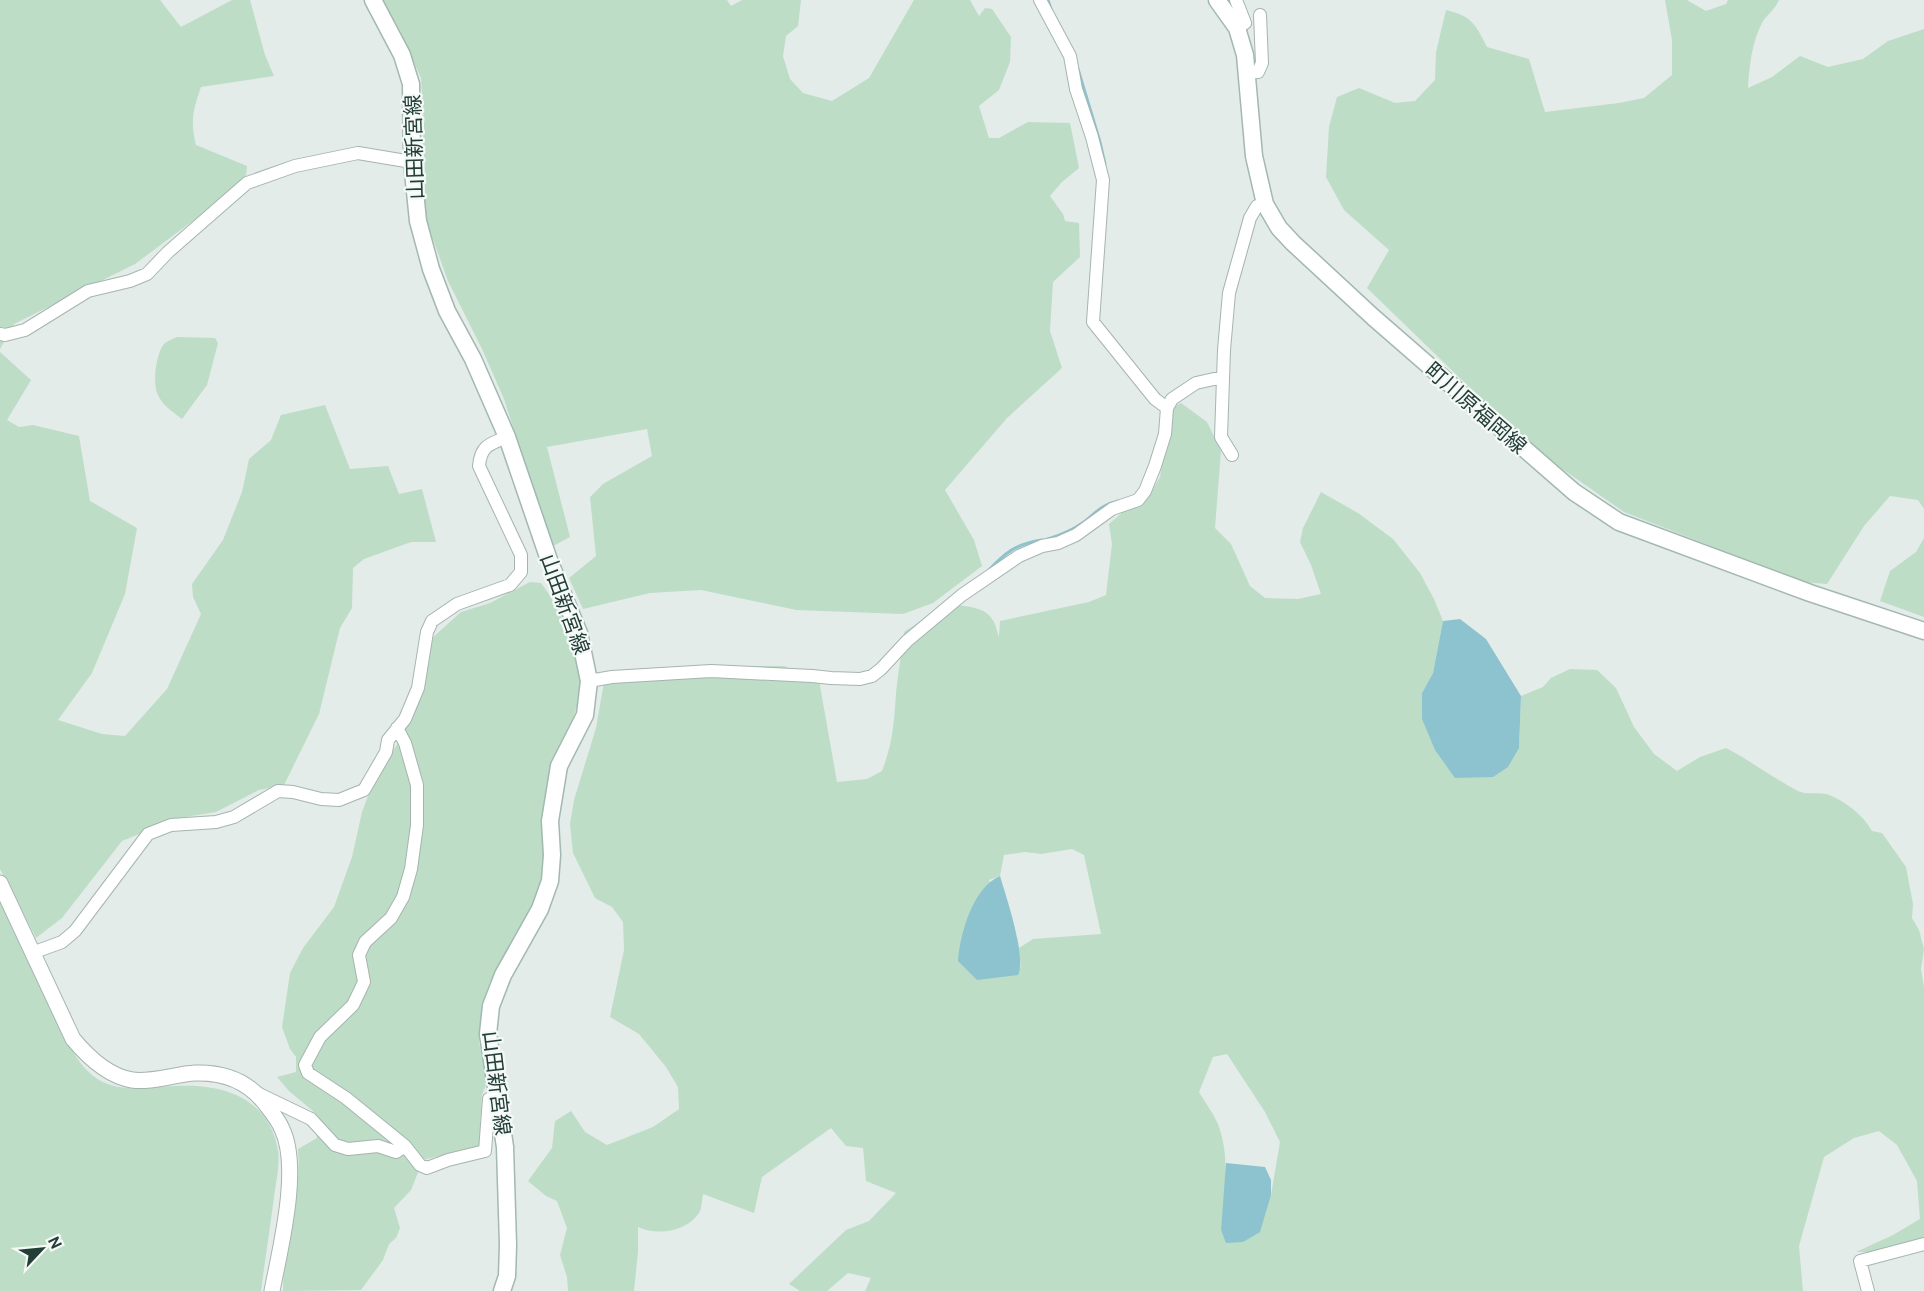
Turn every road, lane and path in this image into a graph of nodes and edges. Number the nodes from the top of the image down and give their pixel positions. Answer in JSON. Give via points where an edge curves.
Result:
{"nodes":[{"id":1,"x":373,"y":0,"type":"edge"},
{"id":2,"x":1040,"y":0,"type":"edge"},
{"id":3,"x":1217,"y":0,"type":"edge"},
{"id":4,"x":1236,"y":0,"type":"edge"},
{"id":5,"x":1260,"y":15,"type":"dead end"},
{"id":6,"x":1241,"y":26,"type":"junction"},
{"id":7,"x":1262,"y":37,"type":"junction"},
{"id":8,"x":1246,"y":73,"type":"junction"},
{"id":9,"x":412,"y":162,"type":"junction"},
{"id":10,"x":1265,"y":204,"type":"junction"},
{"id":11,"x":0,"y":333,"type":"edge"},
{"id":12,"x":1223,"y":376,"type":"junction"},
{"id":13,"x":1167,"y":408,"type":"junction"},
{"id":14,"x":507,"y":437,"type":"junction"},
{"id":15,"x":1232,"y":455,"type":"dead end"},
{"id":16,"x":1924,"y":631,"type":"edge"},
{"id":17,"x":589,"y":681,"type":"junction"},
{"id":18,"x":397,"y":728,"type":"junction"},
{"id":19,"x":0,"y":883,"type":"edge"},
{"id":20,"x":33,"y":953,"type":"junction"},
{"id":21,"x":256,"y":1092,"type":"junction"},
{"id":22,"x":498,"y":1096,"type":"junction"},
{"id":23,"x":405,"y":1146,"type":"junction"},
{"id":24,"x":1924,"y":1244,"type":"edge"},
{"id":25,"x":272,"y":1291,"type":"edge"},
{"id":26,"x":502,"y":1291,"type":"edge"},
{"id":27,"x":1868,"y":1291,"type":"edge"}],
"edges":[{"from":1,"to":9,"type":"main road","name":"山田新宮線","via":[[402,55],[411,84]]},
{"from":2,"to":13,"type":"street","via":[[1070,56],[1103,180],[1093,322],[1155,399]]},
{"from":3,"to":6,"type":"main road","name":"町川原福岡線"},
{"from":4,"to":6,"type":"street"},
{"from":5,"to":7,"type":"street"},
{"from":6,"to":7,"type":"street"},
{"from":6,"to":8,"type":"main road","name":"町川原福岡線"},
{"from":7,"to":8,"type":"street","via":[[1258,72]]},
{"from":8,"to":10,"type":"main road","name":"町川原福岡線","via":[[1254,156]]},
{"from":9,"to":11,"type":"street","via":[[358,153],[295,166],[247,183],[147,274],[88,291],[25,330]]},
{"from":9,"to":14,"type":"main road","name":"山田新宮線","via":[[418,221],[431,270]]},
{"from":10,"to":12,"type":"street","via":[[1257,206],[1250,218],[1229,293]]},
{"from":10,"to":16,"type":"main road","name":"町川原福岡線","via":[[1293,243],[1373,317],[1536,461],[1619,522]]},
{"from":12,"to":13,"type":"street","via":[[1196,382],[1172,399]]},
{"from":12,"to":15,"type":"street","via":[[1221,437]]},
{"from":13,"to":17,"type":"street","via":[[1165,434],[1145,491],[1138,500],[1112,509],[1076,535],[1019,556],[962,595],[907,640],[872,676],[860,679],[711,671],[612,676]]},
{"from":14,"to":17,"type":"main road","name":"山田新宮線","via":[[579,633]]},
{"from":14,"to":18,"type":"street","via":[[488,444],[480,454],[479,466],[521,555],[521,572],[510,585],[457,604],[432,621],[418,688]]},
{"from":17,"to":22,"type":"main road","name":"山田新宮線","via":[[585,715],[559,766],[550,821],[550,881],[491,1006],[488,1034]]},
{"from":18,"to":20,"type":"street","via":[[364,790],[339,800],[278,790],[234,817],[171,825],[148,834],[75,931],[62,942]]},
{"from":18,"to":23,"type":"street","via":[[417,785],[411,869],[403,897],[391,918],[365,942],[359,955],[364,982],[353,1005],[320,1037],[305,1065],[308,1073]]},
{"from":19,"to":20,"type":"street"},
{"from":20,"to":21,"type":"street","via":[[73,1039],[87,1057],[132,1081],[196,1073],[219,1075],[242,1082]]},
{"from":21,"to":23,"type":"street","via":[[311,1119],[335,1145],[348,1149],[378,1146],[396,1152]]},
{"from":21,"to":25,"type":"street","via":[[282,1129],[290,1158],[283,1235]]},
{"from":22,"to":23,"type":"street","via":[[489,1099],[485,1151],[427,1168]]},
{"from":22,"to":26,"type":"main road","name":"山田新宮線","via":[[505,1147],[508,1245],[507,1276]]},
{"from":24,"to":27,"type":"street","via":[[1860,1261]]}]}
